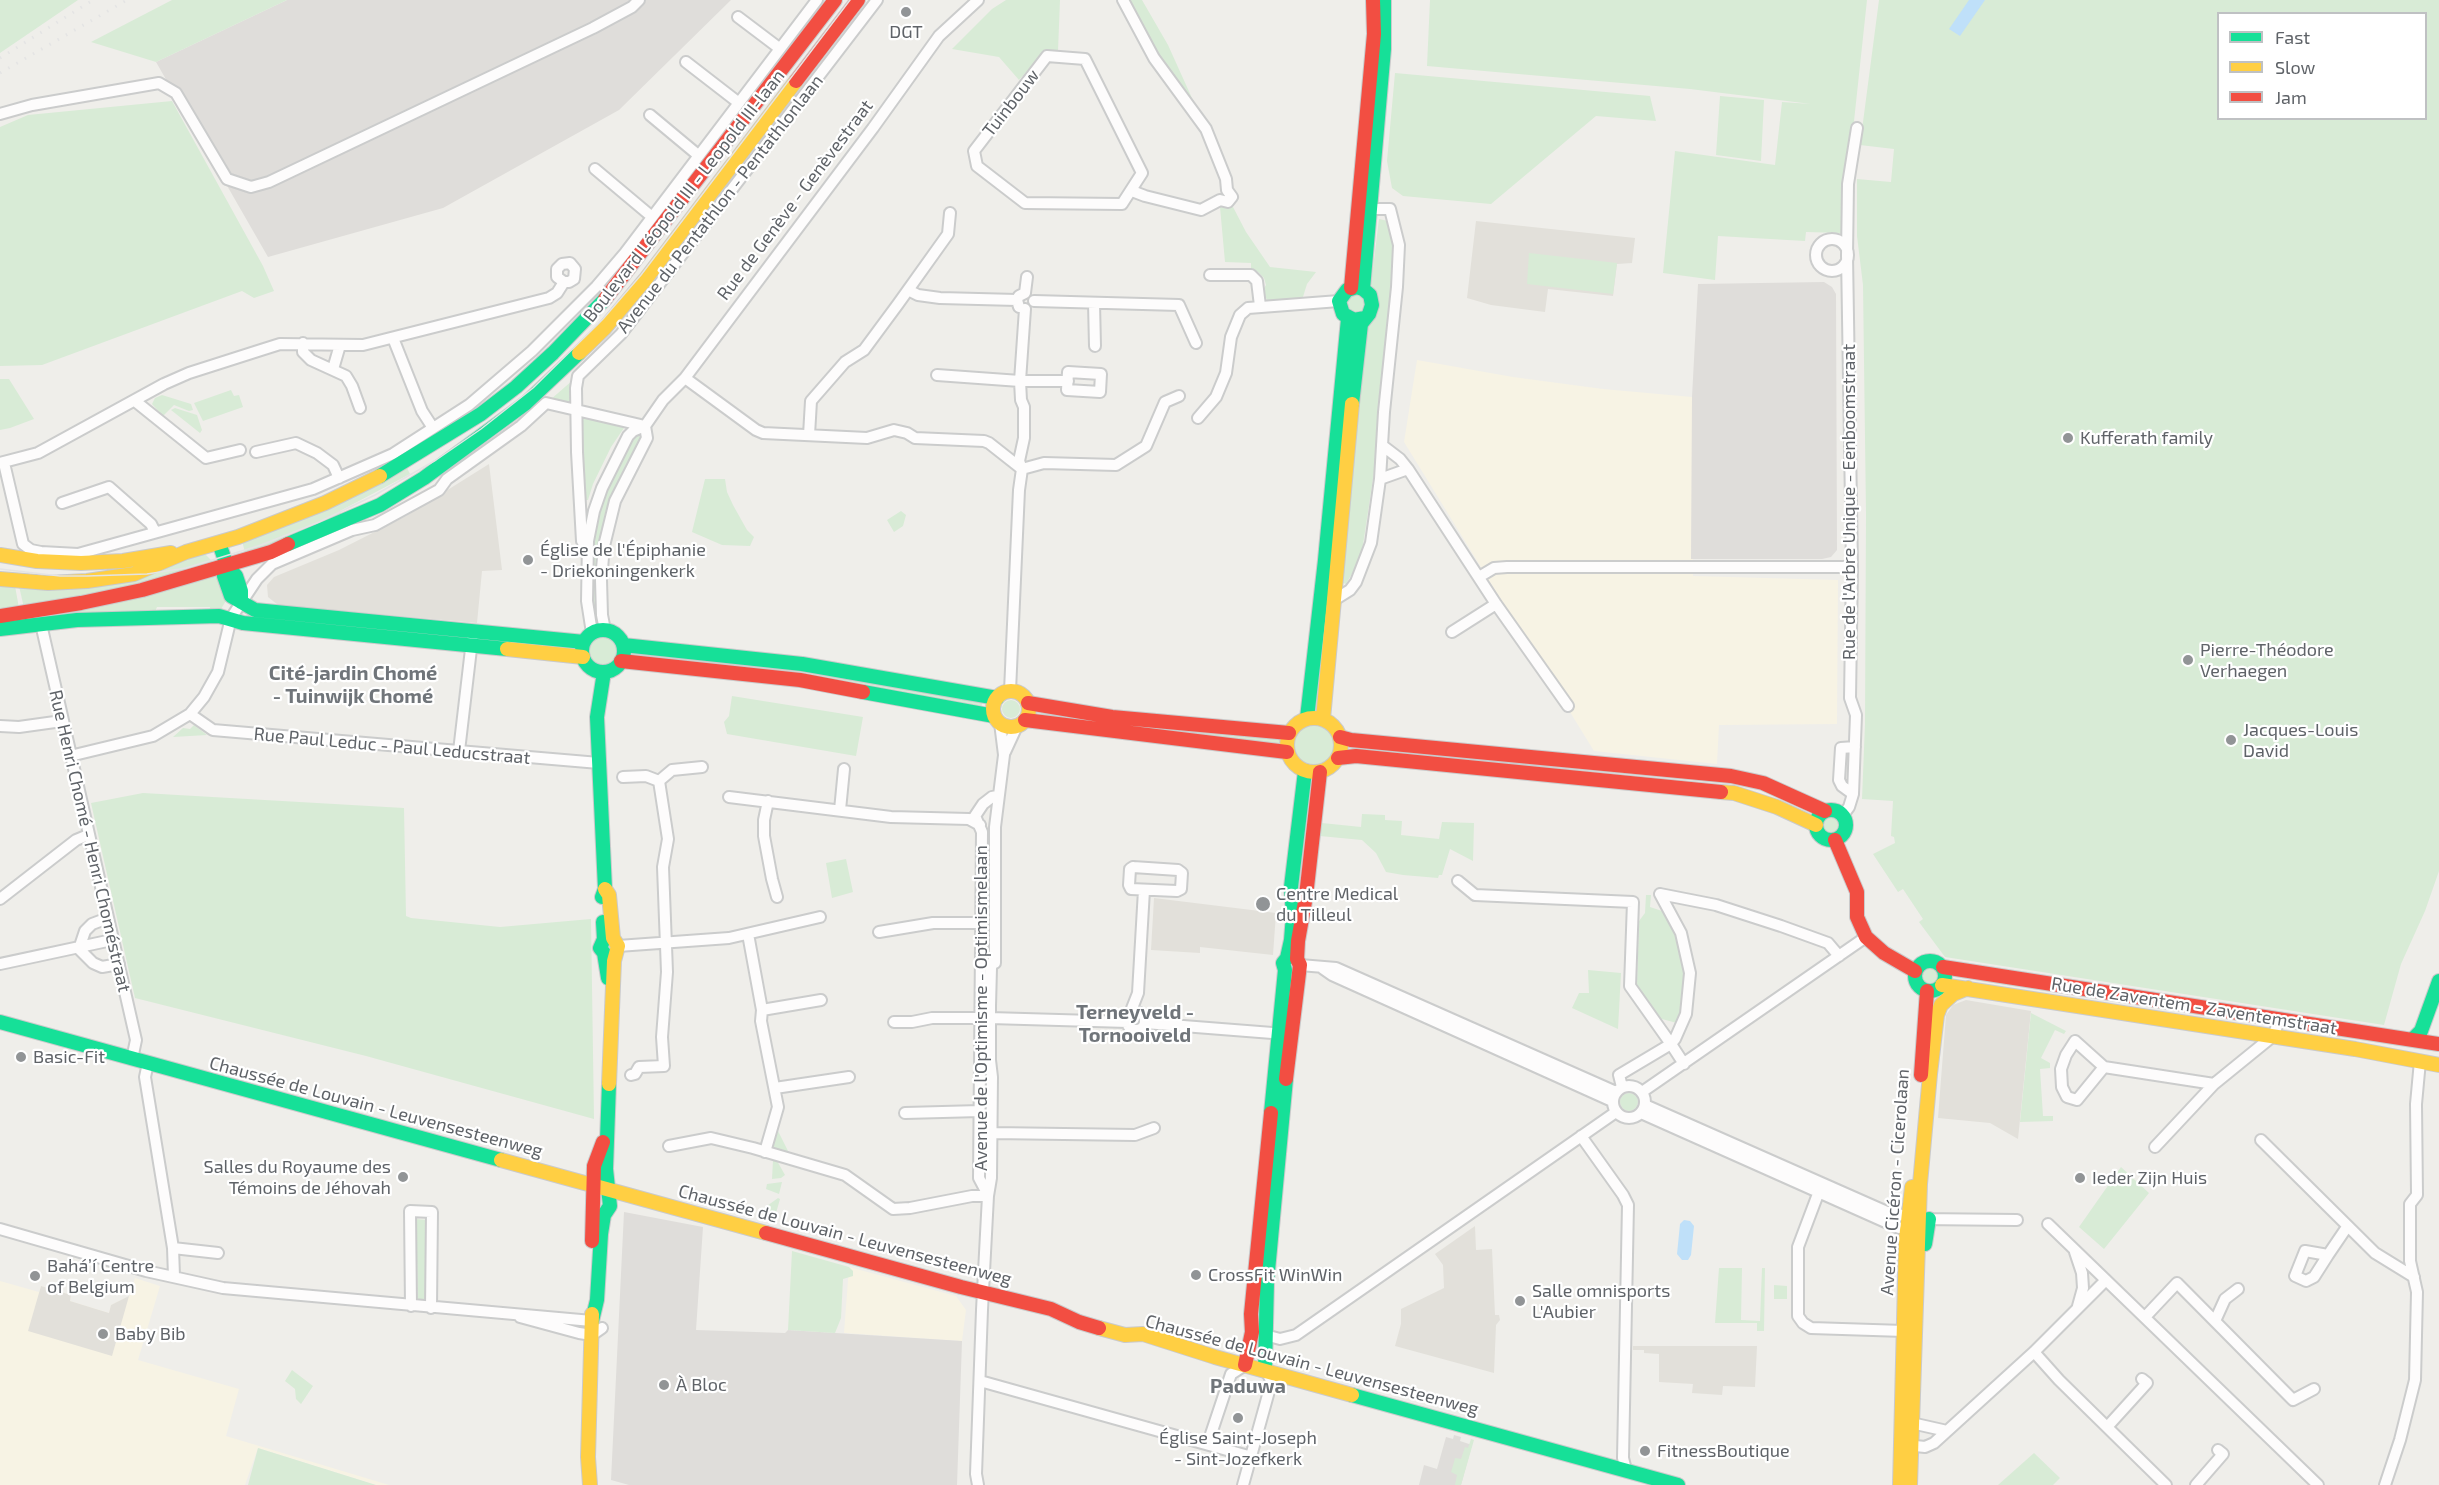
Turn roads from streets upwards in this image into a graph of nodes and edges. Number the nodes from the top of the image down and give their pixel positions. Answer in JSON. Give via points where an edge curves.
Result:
{"nodes":[{"id":1,"x":639,"y":0,"type":"edge"},
{"id":2,"x":817,"y":0,"type":"edge"},
{"id":3,"x":835,"y":0,"type":"edge"},
{"id":4,"x":858,"y":0,"type":"edge"},
{"id":5,"x":877,"y":0,"type":"edge"},
{"id":6,"x":978,"y":0,"type":"edge"},
{"id":7,"x":1123,"y":0,"type":"edge"},
{"id":8,"x":1373,"y":0,"type":"edge"},
{"id":9,"x":1383,"y":0,"type":"edge"},
{"id":10,"x":738,"y":17,"type":"dead end"},
{"id":11,"x":779,"y":48,"type":"junction"},
{"id":12,"x":686,"y":62,"type":"dead end"},
{"id":13,"x":739,"y":103,"type":"junction"},
{"id":14,"x":0,"y":114,"type":"edge"},
{"id":15,"x":650,"y":115,"type":"dead end"},
{"id":16,"x":1857,"y":128,"type":"dead end"},
{"id":17,"x":698,"y":155,"type":"junction"},
{"id":18,"x":595,"y":169,"type":"dead end"},
{"id":19,"x":1132,"y":191,"type":"junction"},
{"id":20,"x":1365,"y":209,"type":"junction"},
{"id":21,"x":950,"y":213,"type":"dead end"},
{"id":22,"x":651,"y":216,"type":"junction"},
{"id":23,"x":625,"y":253,"type":"junction"},
{"id":24,"x":630,"y":269,"type":"junction"},
{"id":25,"x":1210,"y":275,"type":"dead end"},
{"id":26,"x":1027,"y":277,"type":"dead end"},
{"id":27,"x":564,"y":282,"type":"dead end"},
{"id":28,"x":1357,"y":288,"type":"junction"},
{"id":29,"x":908,"y":290,"type":"junction"},
{"id":30,"x":1022,"y":301,"type":"junction"},
{"id":31,"x":1339,"y":301,"type":"junction"},
{"id":32,"x":1094,"y":303,"type":"junction"},
{"id":33,"x":1260,"y":306,"type":"junction"},
{"id":34,"x":1365,"y":318,"type":"junction"},
{"id":35,"x":1348,"y":319,"type":"junction"},
{"id":36,"x":393,"y":338,"type":"junction"},
{"id":37,"x":303,"y":343,"type":"junction"},
{"id":38,"x":1196,"y":343,"type":"dead end"},
{"id":39,"x":340,"y":345,"type":"junction"},
{"id":40,"x":1095,"y":346,"type":"dead end"},
{"id":41,"x":333,"y":369,"type":"junction"},
{"id":42,"x":937,"y":375,"type":"dead end"},
{"id":43,"x":685,"y":378,"type":"junction"},
{"id":44,"x":1020,"y":381,"type":"junction"},
{"id":45,"x":1068,"y":381,"type":"dead end"},
{"id":46,"x":1179,"y":396,"type":"dead end"},
{"id":47,"x":135,"y":401,"type":"junction"},
{"id":48,"x":360,"y":408,"type":"dead end"},
{"id":49,"x":576,"y":410,"type":"junction"},
{"id":50,"x":1198,"y":418,"type":"dead end"},
{"id":51,"x":645,"y":426,"type":"junction"},
{"id":52,"x":433,"y":428,"type":"junction"},
{"id":53,"x":809,"y":435,"type":"junction"},
{"id":54,"x":1383,"y":446,"type":"junction"},
{"id":55,"x":240,"y":450,"type":"dead end"},
{"id":56,"x":256,"y":452,"type":"dead end"},
{"id":57,"x":2,"y":463,"type":"edge"},
{"id":58,"x":1022,"y":469,"type":"junction"},
{"id":59,"x":1408,"y":469,"type":"junction"},
{"id":60,"x":339,"y":478,"type":"junction"},
{"id":61,"x":1380,"y":479,"type":"junction"},
{"id":62,"x":62,"y":503,"type":"dead end"},
{"id":63,"x":154,"y":532,"type":"junction"},
{"id":64,"x":219,"y":543,"type":"junction"},
{"id":65,"x":586,"y":549,"type":"junction"},
{"id":66,"x":186,"y":552,"type":"junction"},
{"id":67,"x":0,"y":555,"type":"edge"},
{"id":68,"x":227,"y":566,"type":"junction"},
{"id":69,"x":1851,"y":567,"type":"junction"},
{"id":70,"x":1479,"y":576,"type":"junction"},
{"id":71,"x":0,"y":579,"type":"edge"},
{"id":72,"x":1334,"y":600,"type":"junction"},
{"id":73,"x":241,"y":602,"type":"junction"},
{"id":74,"x":1496,"y":604,"type":"junction"},
{"id":75,"x":0,"y":616,"type":"edge"},
{"id":76,"x":231,"y":618,"type":"junction"},
{"id":77,"x":41,"y":624,"type":"junction"},
{"id":78,"x":0,"y":629,"type":"edge"},
{"id":79,"x":1452,"y":632,"type":"dead end"},
{"id":80,"x":472,"y":638,"type":"junction"},
{"id":81,"x":623,"y":645,"type":"junction"},
{"id":82,"x":593,"y":650,"type":"junction"},
{"id":83,"x":621,"y":661,"type":"junction"},
{"id":84,"x":1010,"y":691,"type":"junction"},
{"id":85,"x":997,"y":698,"type":"junction"},
{"id":86,"x":1028,"y":703,"type":"junction"},
{"id":87,"x":1568,"y":706,"type":"dead end"},
{"id":88,"x":190,"y":714,"type":"junction"},
{"id":89,"x":1307,"y":718,"type":"junction"},
{"id":90,"x":998,"y":719,"type":"junction"},
{"id":91,"x":1323,"y":719,"type":"junction"},
{"id":92,"x":62,"y":721,"type":"junction"},
{"id":93,"x":1021,"y":723,"type":"junction"},
{"id":94,"x":0,"y":726,"type":"edge"},
{"id":95,"x":1289,"y":733,"type":"junction"},
{"id":96,"x":1340,"y":737,"type":"junction"},
{"id":97,"x":459,"y":751,"type":"junction"},
{"id":98,"x":1287,"y":752,"type":"junction"},
{"id":99,"x":1004,"y":755,"type":"junction"},
{"id":100,"x":70,"y":756,"type":"junction"},
{"id":101,"x":1515,"y":756,"type":"junction"},
{"id":102,"x":1338,"y":758,"type":"junction"},
{"id":103,"x":600,"y":763,"type":"junction"},
{"id":104,"x":702,"y":768,"type":"dead end"},
{"id":105,"x":844,"y":769,"type":"dead end"},
{"id":106,"x":1305,"y":771,"type":"junction"},
{"id":107,"x":1320,"y":771,"type":"junction"},
{"id":108,"x":1514,"y":771,"type":"junction"},
{"id":109,"x":623,"y":777,"type":"dead end"},
{"id":110,"x":659,"y":781,"type":"junction"},
{"id":111,"x":998,"y":796,"type":"junction"},
{"id":112,"x":729,"y":797,"type":"dead end"},
{"id":113,"x":768,"y":801,"type":"junction"},
{"id":114,"x":840,"y":810,"type":"junction"},
{"id":115,"x":1825,"y":811,"type":"junction"},
{"id":116,"x":1843,"y":815,"type":"junction"},
{"id":117,"x":978,"y":825,"type":"junction"},
{"id":118,"x":1816,"y":825,"type":"junction"},
{"id":119,"x":995,"y":827,"type":"junction"},
{"id":120,"x":88,"y":835,"type":"junction"},
{"id":121,"x":1835,"y":840,"type":"junction"},
{"id":122,"x":1458,"y":881,"type":"dead end"},
{"id":123,"x":1144,"y":890,"type":"junction"},
{"id":124,"x":777,"y":897,"type":"dead end"},
{"id":125,"x":0,"y":899,"type":"edge"},
{"id":126,"x":820,"y":917,"type":"dead end"},
{"id":127,"x":108,"y":918,"type":"junction"},
{"id":128,"x":982,"y":923,"type":"junction"},
{"id":129,"x":879,"y":932,"type":"dead end"},
{"id":130,"x":748,"y":934,"type":"junction"},
{"id":131,"x":1866,"y":937,"type":"junction"},
{"id":132,"x":112,"y":940,"type":"junction"},
{"id":133,"x":665,"y":942,"type":"junction"},
{"id":134,"x":611,"y":946,"type":"junction"},
{"id":135,"x":79,"y":949,"type":"junction"},
{"id":136,"x":1839,"y":956,"type":"junction"},
{"id":137,"x":0,"y":964,"type":"edge"},
{"id":138,"x":119,"y":964,"type":"junction"},
{"id":139,"x":1293,"y":964,"type":"junction"},
{"id":140,"x":1943,"y":967,"type":"junction"},
{"id":141,"x":1915,"y":971,"type":"junction"},
{"id":142,"x":2439,"y":981,"type":"edge"},
{"id":143,"x":1935,"y":988,"type":"junction"},
{"id":144,"x":1968,"y":988,"type":"junction"},
{"id":145,"x":1138,"y":993,"type":"junction"},
{"id":146,"x":821,"y":1000,"type":"dead end"},
{"id":147,"x":762,"y":1010,"type":"junction"},
{"id":148,"x":989,"y":1018,"type":"junction"},
{"id":149,"x":1128,"y":1019,"type":"junction"},
{"id":150,"x":2280,"y":1019,"type":"junction"},
{"id":151,"x":1144,"y":1020,"type":"junction"},
{"id":152,"x":0,"y":1022,"type":"edge"},
{"id":153,"x":894,"y":1022,"type":"dead end"},
{"id":154,"x":1285,"y":1034,"type":"junction"},
{"id":155,"x":2374,"y":1035,"type":"junction"},
{"id":156,"x":2273,"y":1036,"type":"junction"},
{"id":157,"x":2414,"y":1040,"type":"junction"},
{"id":158,"x":1671,"y":1044,"type":"junction"},
{"id":159,"x":2439,"y":1044,"type":"edge"},
{"id":160,"x":2372,"y":1053,"type":"junction"},
{"id":161,"x":132,"y":1059,"type":"junction"},
{"id":162,"x":1932,"y":1060,"type":"junction"},
{"id":163,"x":2420,"y":1061,"type":"junction"},
{"id":164,"x":148,"y":1063,"type":"junction"},
{"id":165,"x":1684,"y":1064,"type":"junction"},
{"id":166,"x":2439,"y":1065,"type":"edge"},
{"id":167,"x":2104,"y":1068,"type":"junction"},
{"id":168,"x":631,"y":1075,"type":"dead end"},
{"id":169,"x":849,"y":1077,"type":"dead end"},
{"id":170,"x":2214,"y":1083,"type":"junction"},
{"id":171,"x":775,"y":1088,"type":"junction"},
{"id":172,"x":1642,"y":1092,"type":"junction"},
{"id":173,"x":1617,"y":1093,"type":"junction"},
{"id":174,"x":1643,"y":1109,"type":"junction"},
{"id":175,"x":980,"y":1111,"type":"junction"},
{"id":176,"x":1616,"y":1112,"type":"junction"},
{"id":177,"x":905,"y":1113,"type":"dead end"},
{"id":178,"x":1154,"y":1128,"type":"dead end"},
{"id":179,"x":606,"y":1131,"type":"junction"},
{"id":180,"x":993,"y":1133,"type":"junction"},
{"id":181,"x":1581,"y":1136,"type":"junction"},
{"id":182,"x":2261,"y":1140,"type":"dead end"},
{"id":183,"x":669,"y":1146,"type":"dead end"},
{"id":184,"x":2155,"y":1146,"type":"dead end"},
{"id":185,"x":765,"y":1152,"type":"junction"},
{"id":186,"x":594,"y":1185,"type":"junction"},
{"id":187,"x":1821,"y":1187,"type":"junction"},
{"id":188,"x":608,"y":1189,"type":"junction"},
{"id":189,"x":988,"y":1196,"type":"junction"},
{"id":190,"x":2017,"y":1220,"type":"dead end"},
{"id":191,"x":1916,"y":1222,"type":"junction"},
{"id":192,"x":2048,"y":1224,"type":"dead end"},
{"id":193,"x":2347,"y":1227,"type":"junction"},
{"id":194,"x":0,"y":1229,"type":"edge"},
{"id":195,"x":173,"y":1248,"type":"junction"},
{"id":196,"x":2073,"y":1248,"type":"junction"},
{"id":197,"x":218,"y":1253,"type":"dead end"},
{"id":198,"x":2328,"y":1255,"type":"dead end"},
{"id":199,"x":174,"y":1276,"type":"junction"},
{"id":200,"x":2103,"y":1276,"type":"junction"},
{"id":201,"x":2414,"y":1277,"type":"junction"},
{"id":202,"x":2083,"y":1288,"type":"junction"},
{"id":203,"x":2238,"y":1289,"type":"dead end"},
{"id":204,"x":984,"y":1292,"type":"junction"},
{"id":205,"x":411,"y":1306,"type":"junction"},
{"id":206,"x":2078,"y":1306,"type":"junction"},
{"id":207,"x":431,"y":1308,"type":"junction"},
{"id":208,"x":2145,"y":1317,"type":"junction"},
{"id":209,"x":2216,"y":1322,"type":"junction"},
{"id":210,"x":596,"y":1328,"type":"junction"},
{"id":211,"x":1905,"y":1331,"type":"junction"},
{"id":212,"x":1259,"y":1333,"type":"junction"},
{"id":213,"x":2034,"y":1352,"type":"junction"},
{"id":214,"x":1245,"y":1365,"type":"junction"},
{"id":215,"x":1265,"y":1369,"type":"junction"},
{"id":216,"x":2142,"y":1379,"type":"dead end"},
{"id":217,"x":980,"y":1381,"type":"junction"},
{"id":218,"x":2314,"y":1389,"type":"dead end"},
{"id":219,"x":1907,"y":1422,"type":"junction"},
{"id":220,"x":2108,"y":1426,"type":"junction"},
{"id":221,"x":1947,"y":1431,"type":"junction"},
{"id":222,"x":1212,"y":1444,"type":"junction"},
{"id":223,"x":1907,"y":1445,"type":"junction"},
{"id":224,"x":2218,"y":1450,"type":"dead end"},
{"id":225,"x":1252,"y":1456,"type":"junction"},
{"id":226,"x":1633,"y":1476,"type":"edge"},
{"id":227,"x":975,"y":1481,"type":"edge"},
{"id":228,"x":2385,"y":1482,"type":"edge"},
{"id":229,"x":591,"y":1483,"type":"edge"},
{"id":230,"x":1243,"y":1485,"type":"edge"},
{"id":231,"x":1678,"y":1485,"type":"edge"},
{"id":232,"x":1900,"y":1485,"type":"edge"},
{"id":233,"x":1910,"y":1485,"type":"edge"},
{"id":234,"x":2166,"y":1485,"type":"edge"},
{"id":235,"x":2196,"y":1485,"type":"edge"},
{"id":236,"x":2318,"y":1485,"type":"edge"}],
"edges":[{"from":1,"to":14,"type":"street","via":[[593,28],[269,182],[251,187],[227,179],[176,93],[159,83]]},
{"from":2,"to":11,"type":"street","name":"Boulevard Léopold III - Leopold III-laan"},
{"from":3,"to":24,"type":"street","name":"Boulevard Léopold III - Leopold III-laan"},
{"from":4,"to":68,"type":"street","name":"Boulevard Léopold III - Leopold III-laan","via":[[645,280],[598,335],[543,388],[424,478],[380,504],[298,541]]},
{"from":5,"to":49,"type":"street","name":"Avenue du Pentathlon - Pentathlonlaan","via":[[621,334],[578,376]]},
{"from":6,"to":43,"type":"street","name":"Rue de Genève - Genèvestraat","via":[[939,36]]},
{"from":7,"to":19,"type":"street","via":[[1154,58],[1206,129],[1227,190],[1232,194],[1226,203],[1220,200],[1201,210]]},
{"from":8,"to":20,"type":"street"},
{"from":9,"to":20,"type":"street","via":[[1384,49]]},
{"from":10,"to":11,"type":"street"},
{"from":11,"to":13,"type":"street","name":"Boulevard Léopold III - Leopold III-laan"},
{"from":12,"to":13,"type":"street"},
{"from":13,"to":17,"type":"street","name":"Boulevard Léopold III - Leopold III-laan"},
{"from":15,"to":17,"type":"street"},
{"from":16,"to":69,"type":"street","name":"Rue de l'Arbre Unique - Eenboomstraat","via":[[1848,184],[1847,255]]},
{"from":17,"to":22,"type":"street","name":"Boulevard Léopold III - Leopold III-laan"},
{"from":18,"to":22,"type":"street"},
{"from":19,"to":19,"type":"street","name":"Tuinbouw","via":[[1122,204],[1025,203],[977,166],[974,151],[1047,56],[1085,59],[1142,173]]},
{"from":20,"to":28,"type":"street"},
{"from":20,"to":54,"type":"street","via":[[1390,209],[1399,245]]},
{"from":21,"to":29,"type":"street","via":[[948,234]]},
{"from":22,"to":23,"type":"street","name":"Boulevard Léopold III - Leopold III-laan"},
{"from":23,"to":24,"type":"street"},
{"from":23,"to":52,"type":"street","name":"Boulevard Léopold III - Leopold III-laan","via":[[590,294],[512,369],[469,405]]},
{"from":24,"to":64,"type":"street","name":"Boulevard Léopold III - Leopold III-laan","via":[[560,347],[481,414],[352,491]]},
{"from":25,"to":33,"type":"street","via":[[1251,275],[1257,281]]},
{"from":26,"to":30,"type":"street"},
{"from":27,"to":36,"type":"street","via":[[549,298]]},
{"from":28,"to":31,"type":"street","via":[[1343,293]]},
{"from":28,"to":34,"type":"street","via":[[1372,300]]},
{"from":29,"to":30,"type":"street","via":[[940,298]]},
{"from":29,"to":53,"type":"street","via":[[864,350],[845,362],[811,401]]},
{"from":30,"to":32,"type":"street","via":[[1029,308],[1034,301]]},
{"from":30,"to":44,"type":"street"},
{"from":31,"to":33,"type":"street"},
{"from":31,"to":35,"type":"street","via":[[1342,314]]},
{"from":32,"to":38,"type":"street","via":[[1179,305]]},
{"from":32,"to":40,"type":"street"},
{"from":33,"to":50,"type":"street","via":[[1248,308],[1240,315],[1228,345],[1221,386]]},
{"from":34,"to":35,"type":"street"},
{"from":34,"to":72,"type":"street","via":[[1356,358]]},
{"from":35,"to":89,"type":"street"},
{"from":36,"to":39,"type":"street","via":[[363,345]]},
{"from":36,"to":52,"type":"street","via":[[422,411]]},
{"from":37,"to":39,"type":"street"},
{"from":37,"to":41,"type":"street","via":[[303,352],[311,360]]},
{"from":37,"to":47,"type":"street","via":[[280,344],[189,373]]},
{"from":39,"to":41,"type":"street"},
{"from":41,"to":48,"type":"street","via":[[346,376]]},
{"from":42,"to":44,"type":"street"},
{"from":43,"to":51,"type":"street","name":"Rue de Genève - Genèvestraat"},
{"from":43,"to":53,"type":"street","via":[[756,430]]},
{"from":44,"to":45,"type":"street"},
{"from":44,"to":58,"type":"street","via":[[1024,407],[1019,461]]},
{"from":46,"to":58,"type":"street","via":[[1165,402],[1146,446],[1116,465],[1044,463]]},
{"from":47,"to":55,"type":"street","via":[[206,458]]},
{"from":47,"to":57,"type":"street","via":[[38,453]]},
{"from":49,"to":51,"type":"street"},
{"from":49,"to":65,"type":"street","name":"Rue de Genève - Genèvestraat","via":[[582,541]]},
{"from":49,"to":73,"type":"street","via":[[546,403],[521,426],[447,479],[440,490],[375,525],[272,564]]},
{"from":51,"to":65,"type":"street","name":"Rue de Genève - Genèvestraat","via":[[628,436],[602,488]]},
{"from":51,"to":82,"type":"street","name":"Rue de Genève - Genèvestraat","via":[[647,438],[615,501],[604,546],[602,615]]},
{"from":52,"to":60,"type":"street","name":"Boulevard Léopold III - Leopold III-laan","via":[[393,454]]},
{"from":53,"to":58,"type":"street","via":[[867,438],[894,430],[915,438],[984,441]]},
{"from":54,"to":59,"type":"street"},
{"from":54,"to":61,"type":"street"},
{"from":56,"to":60,"type":"street","via":[[296,443],[333,465]]},
{"from":57,"to":63,"type":"street","name":"Boulevard Léopold III - Leopold III-laan","via":[[23,544],[31,550],[78,554]]},
{"from":58,"to":84,"type":"street"},
{"from":59,"to":61,"type":"street"},
{"from":59,"to":70,"type":"street"},
{"from":60,"to":63,"type":"street","name":"Boulevard Léopold III - Leopold III-laan","via":[[258,505]]},
{"from":61,"to":72,"type":"street","via":[[1364,565],[1350,590]]},
{"from":62,"to":63,"type":"street","via":[[109,487],[151,524]]},
{"from":64,"to":66,"type":"street","name":"Boulevard Léopold III - Leopold III-laan"},
{"from":64,"to":68,"type":"street"},
{"from":65,"to":82,"type":"street","name":"Rue de Genève - Genèvestraat"},
{"from":66,"to":67,"type":"street","name":"Boulevard Léopold III - Leopold III-laan","via":[[81,562]]},
{"from":66,"to":71,"type":"street","name":"Boulevard Léopold III - Leopold III-laan","via":[[148,569],[113,578],[48,583]]},
{"from":68,"to":73,"type":"street","via":[[236,576]]},
{"from":68,"to":75,"type":"street","name":"Boulevard Léopold III - Leopold III-laan","via":[[142,590]]},
{"from":69,"to":70,"type":"street","via":[[1507,567],[1494,568]]},
{"from":69,"to":116,"type":"street","name":"Rue de l'Arbre Unique - Eenboomstraat","via":[[1850,698],[1856,715],[1855,747],[1841,748],[1839,780],[1853,794]]},
{"from":70,"to":74,"type":"street"},
{"from":72,"to":91,"type":"street"},
{"from":73,"to":76,"type":"street"},
{"from":73,"to":80,"type":"street","via":[[255,610]]},
{"from":74,"to":79,"type":"street"},
{"from":74,"to":87,"type":"street"},
{"from":76,"to":77,"type":"street"},
{"from":76,"to":80,"type":"street","via":[[270,626]]},
{"from":76,"to":88,"type":"street","via":[[218,672]]},
{"from":77,"to":78,"type":"street"},
{"from":77,"to":92,"type":"street","name":"Rue Henri Chomé - Henri Choméstraat"},
{"from":80,"to":82,"type":"street"},
{"from":80,"to":97,"type":"street"},
{"from":81,"to":82,"type":"street","via":[[616,635]]},
{"from":81,"to":83,"type":"street"},
{"from":81,"to":85,"type":"street","via":[[801,664]]},
{"from":82,"to":83,"type":"street","via":[[613,669]]},
{"from":82,"to":103,"type":"street","name":"Rue de Genève - Genèvestraat","via":[[593,706]]},
{"from":83,"to":90,"type":"street","via":[[800,680]]},
{"from":84,"to":85,"type":"street"},
{"from":84,"to":86,"type":"street","via":[[1023,695]]},
{"from":85,"to":90,"type":"street","via":[[994,703]]},
{"from":86,"to":93,"type":"street","via":[[1029,712]]},
{"from":86,"to":95,"type":"street","via":[[1112,717]]},
{"from":88,"to":97,"type":"street","name":"Rue Paul Leduc - Paul Leducstraat","via":[[213,730]]},
{"from":88,"to":100,"type":"street","via":[[153,736]]},
{"from":89,"to":91,"type":"street"},
{"from":89,"to":95,"type":"street","via":[[1296,723]]},
{"from":90,"to":93,"type":"street","via":[[1010,727]]},
{"from":90,"to":99,"type":"street","name":"Avenue de l'Optimisme - Optimismelaan"},
{"from":91,"to":96,"type":"street","via":[[1334,726]]},
{"from":92,"to":94,"type":"street"},
{"from":92,"to":100,"type":"street","name":"Rue Henri Chomé - Henri Choméstraat"},
{"from":93,"to":98,"type":"street"},
{"from":93,"to":99,"type":"street","name":"Avenue de l'Optimisme - Optimismelaan"},
{"from":95,"to":98,"type":"street"},
{"from":96,"to":101,"type":"street"},
{"from":96,"to":102,"type":"street"},
{"from":97,"to":103,"type":"street","name":"Rue Paul Leduc - Paul Leducstraat"},
{"from":98,"to":106,"type":"street","via":[[1293,763]]},
{"from":99,"to":111,"type":"street","name":"Avenue de l'Optimisme - Optimismelaan"},
{"from":100,"to":120,"type":"street","name":"Rue Henri Chomé - Henri Choméstraat"},
{"from":101,"to":108,"type":"street"},
{"from":101,"to":115,"type":"street","via":[[1731,776],[1762,783]]},
{"from":102,"to":107,"type":"street"},
{"from":102,"to":108,"type":"street","via":[[1356,756]]},
{"from":103,"to":134,"type":"street","name":"Rue de Genève - Genèvestraat","via":[[605,889],[602,894]]},
{"from":104,"to":110,"type":"street","via":[[672,770]]},
{"from":105,"to":114,"type":"street"},
{"from":106,"to":107,"type":"street"},
{"from":106,"to":139,"type":"street","via":[[1291,887]]},
{"from":107,"to":139,"type":"street"},
{"from":108,"to":118,"type":"street","via":[[1734,793]]},
{"from":109,"to":110,"type":"street","via":[[646,776]]},
{"from":110,"to":133,"type":"street","via":[[668,839],[663,867]]},
{"from":111,"to":117,"type":"street","name":"Avenue de l'Optimisme - Optimismelaan","via":[[983,804],[975,816]]},
{"from":111,"to":119,"type":"street","name":"Avenue de l'Optimisme - Optimismelaan"},
{"from":112,"to":113,"type":"street"},
{"from":113,"to":114,"type":"street"},
{"from":113,"to":124,"type":"street","via":[[764,836]]},
{"from":114,"to":117,"type":"street","via":[[891,817],[969,819]]},
{"from":115,"to":116,"type":"street","via":[[1834,809]]},
{"from":115,"to":118,"type":"street","via":[[1818,816]]},
{"from":116,"to":121,"type":"street","via":[[1846,827]]},
{"from":117,"to":119,"type":"street"},
{"from":117,"to":128,"type":"street","name":"Avenue de l'Optimisme - Optimismelaan","via":[[982,832]]},
{"from":118,"to":121,"type":"street","via":[[1822,837]]},
{"from":119,"to":148,"type":"street","name":"Avenue de l'Optimisme - Optimismelaan","via":[[994,958]]},
{"from":120,"to":125,"type":"street","via":[[76,840]]},
{"from":120,"to":127,"type":"street","name":"Rue Henri Chomé - Henri Choméstraat"},
{"from":121,"to":131,"type":"street","via":[[1857,892],[1857,917]]},
{"from":122,"to":158,"type":"street","via":[[1474,895],[1633,902],[1630,986]]},
{"from":123,"to":123,"type":"street","via":[[1177,891],[1181,889],[1182,873],[1133,867],[1129,885],[1131,889]]},
{"from":123,"to":145,"type":"street"},
{"from":126,"to":130,"type":"street"},
{"from":127,"to":132,"type":"street","name":"Rue Henri Chomé - Henri Choméstraat"},
{"from":127,"to":135,"type":"street","via":[[85,931]]},
{"from":128,"to":129,"type":"street","via":[[933,923]]},
{"from":128,"to":148,"type":"street","name":"Avenue de l'Optimisme - Optimismelaan"},
{"from":130,"to":133,"type":"street"},
{"from":130,"to":147,"type":"street"},
{"from":131,"to":136,"type":"street"},
{"from":131,"to":141,"type":"street"},
{"from":132,"to":135,"type":"street"},
{"from":132,"to":138,"type":"street","name":"Rue Henri Chomé - Henri Choméstraat"},
{"from":133,"to":134,"type":"street"},
{"from":133,"to":168,"type":"street","via":[[664,1066],[639,1067]]},
{"from":134,"to":179,"type":"street","name":"Rue de Genève - Genèvestraat"},
{"from":135,"to":137,"type":"street"},
{"from":135,"to":138,"type":"street","via":[[102,967]]},
{"from":136,"to":158,"type":"street","via":[[1828,943],[1781,926],[1716,905],[1660,894],[1681,933],[1690,973],[1686,1014]]},
{"from":136,"to":165,"type":"street"},
{"from":138,"to":161,"type":"street","name":"Rue Henri Chomé - Henri Choméstraat","via":[[136,1040]]},
{"from":139,"to":154,"type":"street"},
{"from":139,"to":173,"type":"street","via":[[1321,968]]},
{"from":140,"to":141,"type":"street","via":[[1938,962],[1926,961]]},
{"from":140,"to":143,"type":"street","name":"Avenue Cicéron - Cicerolaan","via":[[1946,976]]},
{"from":140,"to":150,"type":"street","name":"Rue de Zaventem - Zaventemstraat"},
{"from":141,"to":143,"type":"street","via":[[1918,985]]},
{"from":142,"to":157,"type":"street"},
{"from":143,"to":144,"type":"street","name":"Rue de Zaventem - Zaventemstraat"},
{"from":143,"to":162,"type":"street","name":"Avenue Cicéron - Cicerolaan"},
{"from":143,"to":191,"type":"street","name":"Avenue Cicéron - Cicerolaan"},
{"from":144,"to":156,"type":"street","name":"Rue de Zaventem - Zaventemstraat"},
{"from":144,"to":162,"type":"street","name":"Avenue Cicéron - Cicerolaan","via":[[1941,1005]]},
{"from":145,"to":149,"type":"street"},
{"from":145,"to":151,"type":"street"},
{"from":146,"to":147,"type":"street"},
{"from":147,"to":171,"type":"street"},
{"from":148,"to":149,"type":"street"},
{"from":148,"to":153,"type":"street"},
{"from":148,"to":175,"type":"street","name":"Avenue de l'Optimisme - Optimismelaan"},
{"from":148,"to":180,"type":"street","name":"Avenue de l'Optimisme - Optimismelaan"},
{"from":149,"to":151,"type":"street","via":[[1137,1012]]},
{"from":150,"to":155,"type":"street","name":"Rue de Zaventem - Zaventemstraat"},
{"from":150,"to":156,"type":"street"},
{"from":151,"to":154,"type":"street"},
{"from":152,"to":161,"type":"street","name":"Chaussée de Louvain - Leuvensesteenweg"},
{"from":154,"to":212,"type":"street"},
{"from":155,"to":157,"type":"street","name":"Rue de Zaventem - Zaventemstraat"},
{"from":155,"to":160,"type":"street"},
{"from":156,"to":160,"type":"street","name":"Rue de Zaventem - Zaventemstraat"},
{"from":156,"to":170,"type":"street"},
{"from":157,"to":159,"type":"street","name":"Rue de Zaventem - Zaventemstraat"},
{"from":158,"to":165,"type":"street"},
{"from":158,"to":173,"type":"street","via":[[1619,1075]]},
{"from":160,"to":163,"type":"street","name":"Rue de Zaventem - Zaventemstraat"},
{"from":161,"to":164,"type":"street","name":"Chaussée de Louvain - Leuvensesteenweg"},
{"from":162,"to":191,"type":"street","name":"Avenue Cicéron - Cicerolaan"},
{"from":163,"to":166,"type":"street","name":"Rue de Zaventem - Zaventemstraat"},
{"from":163,"to":201,"type":"street","via":[[2416,1102],[2417,1195],[2410,1204],[2410,1261]]},
{"from":164,"to":186,"type":"street","name":"Chaussée de Louvain - Leuvensesteenweg"},
{"from":164,"to":195,"type":"street","via":[[145,1077]]},
{"from":165,"to":172,"type":"street"},
{"from":167,"to":167,"type":"street","via":[[2075,1041],[2061,1069],[2067,1097],[2077,1100]]},
{"from":167,"to":170,"type":"street"},
{"from":169,"to":171,"type":"street"},
{"from":170,"to":184,"type":"street"},
{"from":171,"to":185,"type":"street","via":[[778,1107]]},
{"from":172,"to":173,"type":"street","via":[[1633,1086]]},
{"from":172,"to":174,"type":"street"},
{"from":173,"to":176,"type":"street"},
{"from":174,"to":176,"type":"street","via":[[1630,1119]]},
{"from":174,"to":187,"type":"street"},
{"from":175,"to":177,"type":"street"},
{"from":175,"to":189,"type":"street","name":"Avenue de l'Optimisme - Optimismelaan","via":[[979,1178]]},
{"from":176,"to":181,"type":"street"},
{"from":178,"to":180,"type":"street","via":[[1135,1136]]},
{"from":179,"to":186,"type":"street","name":"Rue de Genève - Genèvestraat","via":[[595,1160]]},
{"from":179,"to":188,"type":"street","name":"Rue de Genève - Genèvestraat"},
{"from":180,"to":189,"type":"street","name":"Avenue de l'Optimisme - Optimismelaan"},
{"from":181,"to":212,"type":"street","via":[[1300,1333],[1280,1339]]},
{"from":181,"to":226,"type":"street","via":[[1628,1205],[1623,1458]]},
{"from":182,"to":193,"type":"street"},
{"from":183,"to":185,"type":"street","via":[[711,1138]]},
{"from":185,"to":189,"type":"street","via":[[845,1174],[893,1209]]},
{"from":186,"to":188,"type":"street","name":"Chaussée de Louvain - Leuvensesteenweg"},
{"from":186,"to":210,"type":"street","name":"Rue de Genève - Genèvestraat","via":[[590,1300]]},
{"from":187,"to":191,"type":"street"},
{"from":187,"to":211,"type":"street","via":[[1798,1247],[1798,1316],[1811,1328]]},
{"from":188,"to":204,"type":"street","name":"Chaussée de Louvain - Leuvensesteenweg"},
{"from":188,"to":210,"type":"street","name":"Rue de Genève - Genèvestraat","via":[[610,1206],[601,1233]]},
{"from":189,"to":204,"type":"street","name":"Avenue de l'Optimisme - Optimismelaan"},
{"from":190,"to":191,"type":"street"},
{"from":191,"to":211,"type":"street","name":"Avenue Cicéron - Cicerolaan"},
{"from":191,"to":219,"type":"street","name":"Avenue Cicéron - Cicerolaan"},
{"from":192,"to":196,"type":"street"},
{"from":193,"to":198,"type":"street"},
{"from":193,"to":201,"type":"street","via":[[2375,1253]]},
{"from":194,"to":199,"type":"street"},
{"from":195,"to":197,"type":"street"},
{"from":195,"to":199,"type":"street"},
{"from":196,"to":200,"type":"street"},
{"from":196,"to":202,"type":"street"},
{"from":199,"to":205,"type":"street","via":[[223,1288]]},
{"from":200,"to":202,"type":"street"},
{"from":200,"to":206,"type":"street"},
{"from":200,"to":208,"type":"street"},
{"from":201,"to":228,"type":"street","via":[[2418,1308],[2415,1380]]},
{"from":202,"to":206,"type":"street"},
{"from":203,"to":209,"type":"street","via":[[2225,1299]]},
{"from":204,"to":214,"type":"street","name":"Chaussée de Louvain - Leuvensesteenweg","via":[[1051,1309],[1125,1335],[1143,1334]]},
{"from":204,"to":217,"type":"street","name":"Avenue de l'Optimisme - Optimismelaan"},
{"from":205,"to":207,"type":"street"},
{"from":205,"to":207,"type":"street","via":[[410,1211],[432,1212]]},
{"from":206,"to":213,"type":"street"},
{"from":207,"to":210,"type":"street","via":[[532,1315]]},
{"from":208,"to":209,"type":"street","via":[[2177,1283]]},
{"from":208,"to":236,"type":"street"},
{"from":209,"to":218,"type":"street","via":[[2293,1400]]},
{"from":210,"to":229,"type":"street","via":[[588,1457]]},
{"from":211,"to":219,"type":"street","name":"Avenue Cicéron - Cicerolaan"},
{"from":212,"to":214,"type":"street"},
{"from":212,"to":215,"type":"street"},
{"from":213,"to":220,"type":"street"},
{"from":213,"to":221,"type":"street"},
{"from":214,"to":215,"type":"street","name":"Chaussée de Louvain - Leuvensesteenweg"},
{"from":214,"to":222,"type":"street","via":[[1231,1374],[1211,1434]]},
{"from":215,"to":225,"type":"street","via":[[1271,1380]]},
{"from":215,"to":226,"type":"street","name":"Chaussée de Louvain - Leuvensesteenweg"},
{"from":216,"to":220,"type":"street","via":[[2147,1383]]},
{"from":217,"to":222,"type":"street"},
{"from":217,"to":227,"type":"street","name":"Avenue de l'Optimisme - Optimismelaan"},
{"from":219,"to":221,"type":"street"},
{"from":219,"to":223,"type":"street","name":"Avenue Cicéron - Cicerolaan"},
{"from":220,"to":234,"type":"street"},
{"from":221,"to":223,"type":"street","via":[[1925,1447]]},
{"from":222,"to":225,"type":"street"},
{"from":223,"to":232,"type":"street","name":"Avenue Cicéron - Cicerolaan"},
{"from":223,"to":233,"type":"street","name":"Avenue Cicéron - Cicerolaan"},
{"from":224,"to":235,"type":"street","via":[[2223,1454]]},
{"from":225,"to":230,"type":"street"},
{"from":226,"to":231,"type":"street","name":"Chaussée de Louvain - Leuvensesteenweg"}]}
